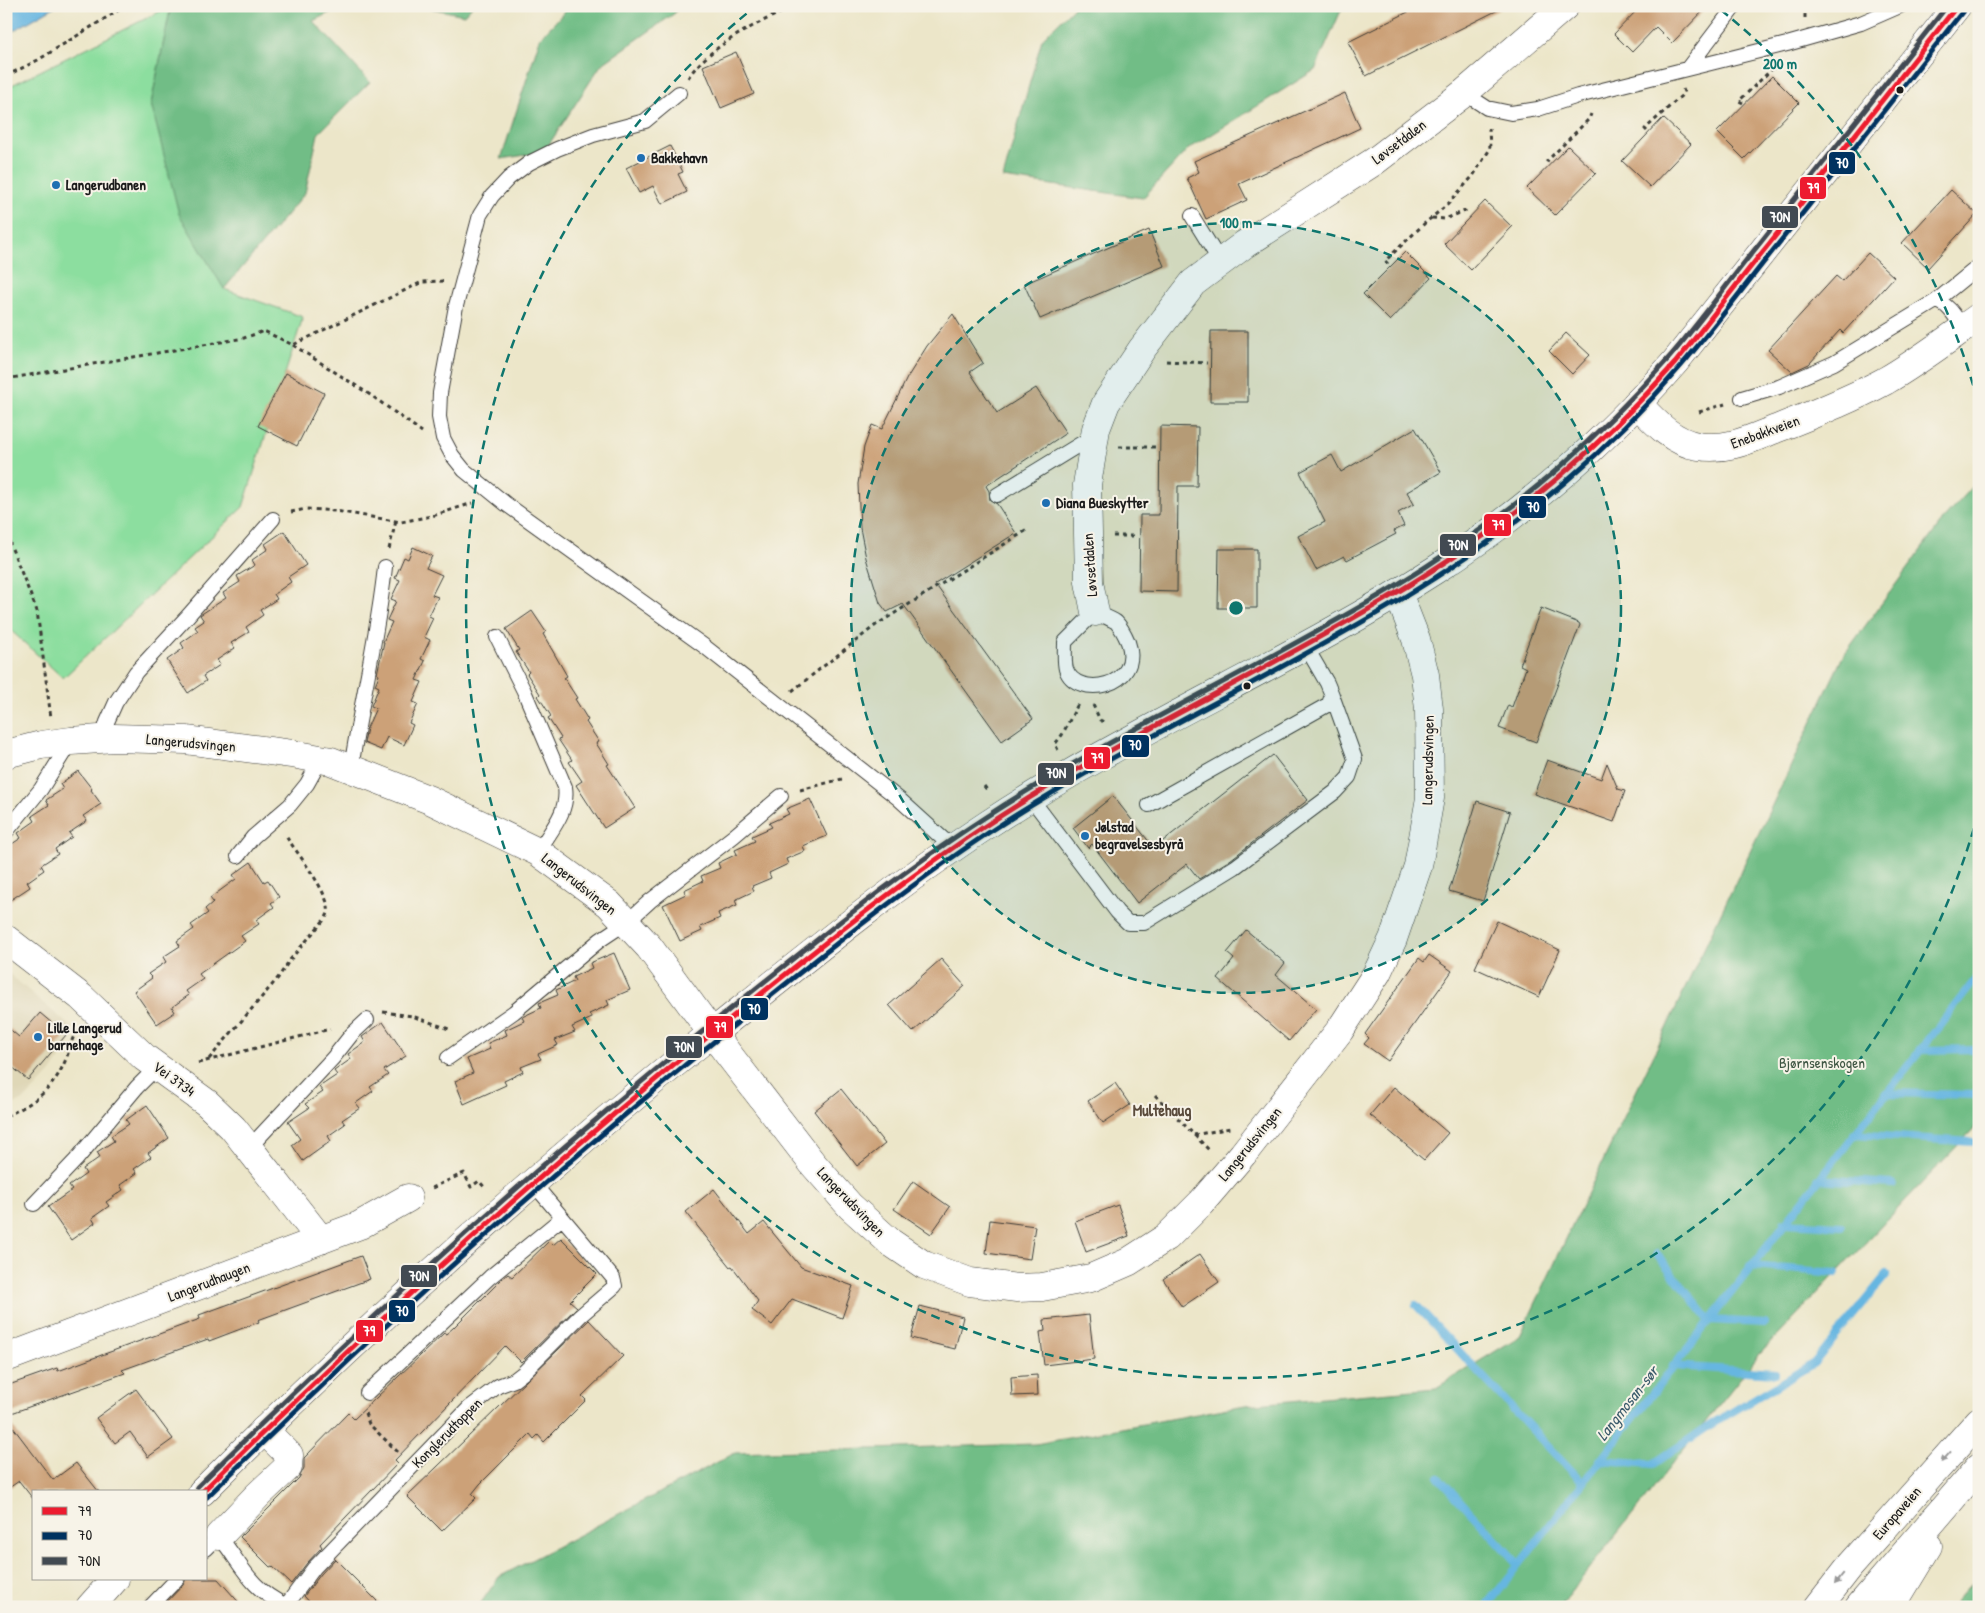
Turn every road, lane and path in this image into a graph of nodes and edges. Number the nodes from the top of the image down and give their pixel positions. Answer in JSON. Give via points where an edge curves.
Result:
{"nodes":[{"id":1,"x":125,"y":6,"type":"edge"},
{"id":2,"x":796,"y":6,"type":"edge"},
{"id":3,"x":1565,"y":6,"type":"edge"},
{"id":4,"x":1734,"y":6,"type":"edge"},
{"id":5,"x":1900,"y":6,"type":"edge"},
{"id":6,"x":1957,"y":6,"type":"edge"},
{"id":7,"x":1779,"y":46,"type":"junction"},
{"id":8,"x":1682,"y":70,"type":"junction"},
{"id":9,"x":6,"y":76,"type":"edge"},
{"id":10,"x":679,"y":93,"type":"joint"},
{"id":11,"x":1464,"y":93,"type":"junction"},
{"id":12,"x":1588,"y":94,"type":"junction"},
{"id":13,"x":1742,"y":103,"type":"dead end"},
{"id":14,"x":1487,"y":108,"type":"junction"},
{"id":15,"x":1647,"y":131,"type":"dead end"},
{"id":16,"x":1549,"y":162,"type":"dead end"},
{"id":17,"x":1468,"y":214,"type":"dead end"},
{"id":18,"x":1192,"y":216,"type":"dead end"},
{"id":19,"x":1431,"y":218,"type":"junction"},
{"id":20,"x":1221,"y":262,"type":"junction"},
{"id":21,"x":1388,"y":264,"type":"dead end"},
{"id":22,"x":1979,"y":266,"type":"edge"},
{"id":23,"x":463,"y":280,"type":"junction"},
{"id":24,"x":1936,"y":301,"type":"junction"},
{"id":25,"x":1971,"y":322,"type":"edge"},
{"id":26,"x":293,"y":345,"type":"junction"},
{"id":27,"x":1159,"y":361,"type":"dead end"},
{"id":28,"x":1207,"y":363,"type":"dead end"},
{"id":29,"x":6,"y":379,"type":"edge"},
{"id":30,"x":1742,"y":398,"type":"joint"},
{"id":31,"x":1637,"y":403,"type":"junction"},
{"id":32,"x":1699,"y":412,"type":"dead end"},
{"id":33,"x":1106,"y":442,"type":"junction"},
{"id":34,"x":1155,"y":447,"type":"dead end"},
{"id":35,"x":452,"y":455,"type":"junction"},
{"id":36,"x":495,"y":495,"type":"junction"},
{"id":37,"x":997,"y":495,"type":"dead end"},
{"id":38,"x":273,"y":519,"type":"joint"},
{"id":39,"x":396,"y":521,"type":"junction"},
{"id":40,"x":1027,"y":530,"type":"dead end"},
{"id":41,"x":6,"y":534,"type":"edge"},
{"id":42,"x":1106,"y":535,"type":"dead end"},
{"id":43,"x":1135,"y":536,"type":"dead end"},
{"id":44,"x":385,"y":566,"type":"joint"},
{"id":45,"x":1398,"y":593,"type":"junction"},
{"id":46,"x":1094,"y":612,"type":"junction"},
{"id":47,"x":498,"y":637,"type":"dead end"},
{"id":48,"x":1305,"y":645,"type":"junction"},
{"id":49,"x":1087,"y":685,"type":"junction"},
{"id":50,"x":1332,"y":695,"type":"junction"},
{"id":51,"x":776,"y":703,"type":"junction"},
{"id":52,"x":1109,"y":728,"type":"dead end"},
{"id":53,"x":102,"y":739,"type":"junction"},
{"id":54,"x":62,"y":742,"type":"junction"},
{"id":55,"x":1058,"y":751,"type":"dead end"},
{"id":56,"x":6,"y":754,"type":"edge"},
{"id":57,"x":321,"y":759,"type":"junction"},
{"id":58,"x":857,"y":766,"type":"junction"},
{"id":59,"x":351,"y":769,"type":"junction"},
{"id":60,"x":781,"y":796,"type":"joint"},
{"id":61,"x":1030,"y":798,"type":"junction"},
{"id":62,"x":1149,"y":805,"type":"dead end"},
{"id":63,"x":274,"y":819,"type":"junction"},
{"id":64,"x":6,"y":832,"type":"edge"},
{"id":65,"x":953,"y":848,"type":"junction"},
{"id":66,"x":538,"y":852,"type":"junction"},
{"id":67,"x":238,"y":856,"type":"dead end"},
{"id":68,"x":627,"y":922,"type":"junction"},
{"id":69,"x":6,"y":939,"type":"edge"},
{"id":70,"x":95,"y":1010,"type":"junction"},
{"id":71,"x":367,"y":1020,"type":"junction"},
{"id":72,"x":712,"y":1033,"type":"junction"},
{"id":73,"x":476,"y":1039,"type":"junction"},
{"id":74,"x":448,"y":1058,"type":"dead end"},
{"id":75,"x":209,"y":1059,"type":"junction"},
{"id":76,"x":162,"y":1070,"type":"junction"},
{"id":77,"x":1155,"y":1095,"type":"dead end"},
{"id":78,"x":6,"y":1116,"type":"edge"},
{"id":79,"x":249,"y":1148,"type":"junction"},
{"id":80,"x":1228,"y":1171,"type":"junction"},
{"id":81,"x":533,"y":1182,"type":"junction"},
{"id":82,"x":488,"y":1191,"type":"dead end"},
{"id":83,"x":408,"y":1198,"type":"joint"},
{"id":84,"x":34,"y":1204,"type":"dead end"},
{"id":85,"x":562,"y":1218,"type":"junction"},
{"id":86,"x":322,"y":1240,"type":"junction"},
{"id":87,"x":6,"y":1358,"type":"edge"},
{"id":88,"x":367,"y":1393,"type":"joint"},
{"id":89,"x":1979,"y":1421,"type":"edge"},
{"id":90,"x":264,"y":1430,"type":"junction"},
{"id":91,"x":412,"y":1468,"type":"junction"},
{"id":92,"x":1976,"y":1470,"type":"edge"},
{"id":93,"x":204,"y":1490,"type":"edge"},
{"id":94,"x":213,"y":1543,"type":"edge"},
{"id":95,"x":114,"y":1580,"type":"edge"},
{"id":96,"x":176,"y":1580,"type":"edge"},
{"id":97,"x":285,"y":1606,"type":"edge"},
{"id":98,"x":90,"y":1607,"type":"edge"},
{"id":99,"x":150,"y":1607,"type":"edge"},
{"id":100,"x":1818,"y":1607,"type":"edge"},
{"id":101,"x":1859,"y":1607,"type":"edge"},
{"id":102,"x":1891,"y":1607,"type":"edge"}],
"edges":[{"from":1,"to":9,"type":"path"},
{"from":2,"to":10,"type":"path","via":[[708,54]]},
{"from":3,"to":11,"type":"main road","name":"Løvsetdalen"},
{"from":4,"to":8,"type":"lane"},
{"from":5,"to":7,"type":"lane","via":[[1860,23]]},
{"from":6,"to":31,"type":"main road","via":[[1713,316]]},
{"from":7,"to":8,"type":"lane"},
{"from":7,"to":13,"type":"path","via":[[1781,58],[1778,64],[1739,101]]},
{"from":8,"to":12,"type":"lane"},
{"from":8,"to":15,"type":"path","via":[[1684,92],[1645,129]]},
{"from":10,"to":23,"type":"lane","via":[[645,121],[557,149],[509,178],[480,215]]},
{"from":11,"to":14,"type":"lane"},
{"from":11,"to":20,"type":"main road","name":"Løvsetdalen","via":[[1375,161]]},
{"from":12,"to":14,"type":"lane","via":[[1538,109],[1511,113]]},
{"from":12,"to":16,"type":"path","via":[[1592,109],[1589,119]]},
{"from":14,"to":19,"type":"path","via":[[1490,149],[1460,192]]},
{"from":17,"to":19,"type":"path","via":[[1465,211],[1445,218]]},
{"from":18,"to":20,"type":"lane"},
{"from":19,"to":21,"type":"path","via":[[1385,261]]},
{"from":20,"to":33,"type":"main road","name":"Løvsetdalen","via":[[1193,283],[1142,349],[1106,404]]},
{"from":22,"to":24,"type":"lane"},
{"from":23,"to":26,"type":"path","via":[[422,282]]},
{"from":23,"to":35,"type":"lane","via":[[440,393],[439,417],[443,438]]},
{"from":24,"to":25,"type":"lane","via":[[1943,302]]},
{"from":24,"to":30,"type":"lane","via":[[1834,364],[1779,387]]},
{"from":25,"to":31,"type":"main road","name":"Enebakkveien","via":[[1884,381],[1834,406],[1731,446],[1697,446],[1674,437]]},
{"from":26,"to":29,"type":"path","via":[[264,331],[244,338]]},
{"from":26,"to":35,"type":"path","via":[[372,396]]},
{"from":27,"to":28,"type":"path"},
{"from":30,"to":32,"type":"path"},
{"from":31,"to":45,"type":"main road","via":[[1531,500],[1466,549]]},
{"from":33,"to":34,"type":"path"},
{"from":33,"to":37,"type":"lane"},
{"from":33,"to":46,"type":"main road","name":"Løvsetdalen","via":[[1087,485],[1088,582]]},
{"from":35,"to":36,"type":"lane","via":[[464,470]]},
{"from":36,"to":39,"type":"path","via":[[432,516]]},
{"from":36,"to":51,"type":"lane","via":[[704,646]]},
{"from":38,"to":39,"type":"path","via":[[306,509]]},
{"from":38,"to":53,"type":"lane","via":[[136,672],[116,702]]},
{"from":39,"to":44,"type":"path"},
{"from":40,"to":51,"type":"path","via":[[876,625]]},
{"from":41,"to":54,"type":"path","via":[[37,611]]},
{"from":42,"to":43,"type":"path"},
{"from":44,"to":59,"type":"lane"},
{"from":45,"to":48,"type":"main road"},
{"from":45,"to":80,"type":"main road","name":"Langerudsvingen","via":[[1416,639],[1429,709],[1430,798],[1418,866],[1393,939],[1377,973],[1340,1030]]},
{"from":46,"to":49,"type":"lane","name":"Løvsetdalen","via":[[1065,642],[1066,670],[1073,680]]},
{"from":46,"to":49,"type":"lane","name":"Løvsetdalen","via":[[1116,622],[1125,635],[1130,649],[1129,663],[1123,675],[1114,682]]},
{"from":47,"to":66,"type":"lane","via":[[566,787],[567,798],[557,823]]},
{"from":48,"to":50,"type":"lane"},
{"from":48,"to":61,"type":"main road"},
{"from":49,"to":52,"type":"path","via":[[1095,711]]},
{"from":49,"to":55,"type":"path","via":[[1055,744]]},
{"from":50,"to":61,"type":"lane","via":[[1355,759],[1349,777],[1335,792],[1235,867],[1144,923],[1128,923]]},
{"from":50,"to":62,"type":"lane","via":[[1329,704]]},
{"from":51,"to":58,"type":"lane"},
{"from":53,"to":54,"type":"main road","name":"Langerudsvingen"},
{"from":53,"to":57,"type":"main road","name":"Langerudsvingen","via":[[186,740]]},
{"from":54,"to":56,"type":"main road","name":"Langerudsvingen"},
{"from":54,"to":64,"type":"lane","via":[[41,789]]},
{"from":57,"to":59,"type":"main road","name":"Langerudsvingen"},
{"from":57,"to":63,"type":"lane","via":[[307,784]]},
{"from":58,"to":60,"type":"path","via":[[848,778]]},
{"from":58,"to":65,"type":"lane"},
{"from":59,"to":66,"type":"main road","name":"Langerudsvingen","via":[[430,800]]},
{"from":60,"to":68,"type":"lane"},
{"from":61,"to":65,"type":"main road"},
{"from":63,"to":67,"type":"lane"},
{"from":63,"to":75,"type":"path","via":[[318,882],[328,912],[278,978]]},
{"from":65,"to":72,"type":"main road","via":[[836,934]]},
{"from":66,"to":68,"type":"main road","name":"Langerudsvingen","via":[[610,904]]},
{"from":68,"to":72,"type":"main road","name":"Langerudsvingen","via":[[649,946]]},
{"from":68,"to":73,"type":"lane"},
{"from":69,"to":70,"type":"main road","name":"Vei 3734"},
{"from":70,"to":76,"type":"main road","name":"Vei 3734"},
{"from":70,"to":78,"type":"path","via":[[74,1035],[66,1060],[51,1086],[39,1099]]},
{"from":71,"to":73,"type":"path","via":[[386,1012]]},
{"from":71,"to":75,"type":"path"},
{"from":71,"to":79,"type":"lane"},
{"from":72,"to":80,"type":"main road","name":"Langerudsvingen","via":[[813,1164],[850,1206],[890,1242],[924,1265],[970,1282],[1017,1288],[1042,1287],[1098,1275],[1128,1262],[1167,1237]]},
{"from":72,"to":81,"type":"main road"},
{"from":73,"to":74,"type":"lane"},
{"from":75,"to":76,"type":"path"},
{"from":76,"to":79,"type":"main road","name":"Vei 3734","via":[[207,1103]]},
{"from":76,"to":84,"type":"lane","via":[[137,1087]]},
{"from":77,"to":80,"type":"path"},
{"from":79,"to":86,"type":"main road","name":"Vei 3734"},
{"from":81,"to":85,"type":"lane","name":"Konglerudtoppen"},
{"from":81,"to":90,"type":"main road"},
{"from":82,"to":83,"type":"path","via":[[479,1181],[471,1187],[464,1173]]},
{"from":83,"to":86,"type":"main road","name":"Langerudhaugen","via":[[360,1225]]},
{"from":85,"to":88,"type":"lane","via":[[490,1277]]},
{"from":85,"to":91,"type":"lane","name":"Konglerudtoppen","via":[[613,1278],[614,1286],[523,1373],[492,1390],[469,1408]]},
{"from":86,"to":87,"type":"main road","name":"Langerudhaugen"},
{"from":88,"to":91,"type":"path","via":[[365,1416],[369,1424]]},
{"from":89,"to":100,"type":"main road","name":"Europaveien","one_way":true,"via":[[1857,1558]]},
{"from":90,"to":93,"type":"main road"},
{"from":90,"to":94,"type":"main road","name":"Konglerudtoppen","via":[[289,1455],[288,1467]]},
{"from":91,"to":97,"type":"lane","name":"Konglerudtoppen","via":[[314,1568]]},
{"from":92,"to":101,"type":"main road","name":"Europaveien"},
{"from":92,"to":102,"type":"main road"},
{"from":94,"to":97,"type":"lane","name":"Konglerudtoppen","via":[[259,1590]]},
{"from":95,"to":98,"type":"main road"},
{"from":96,"to":99,"type":"lane"}]}
